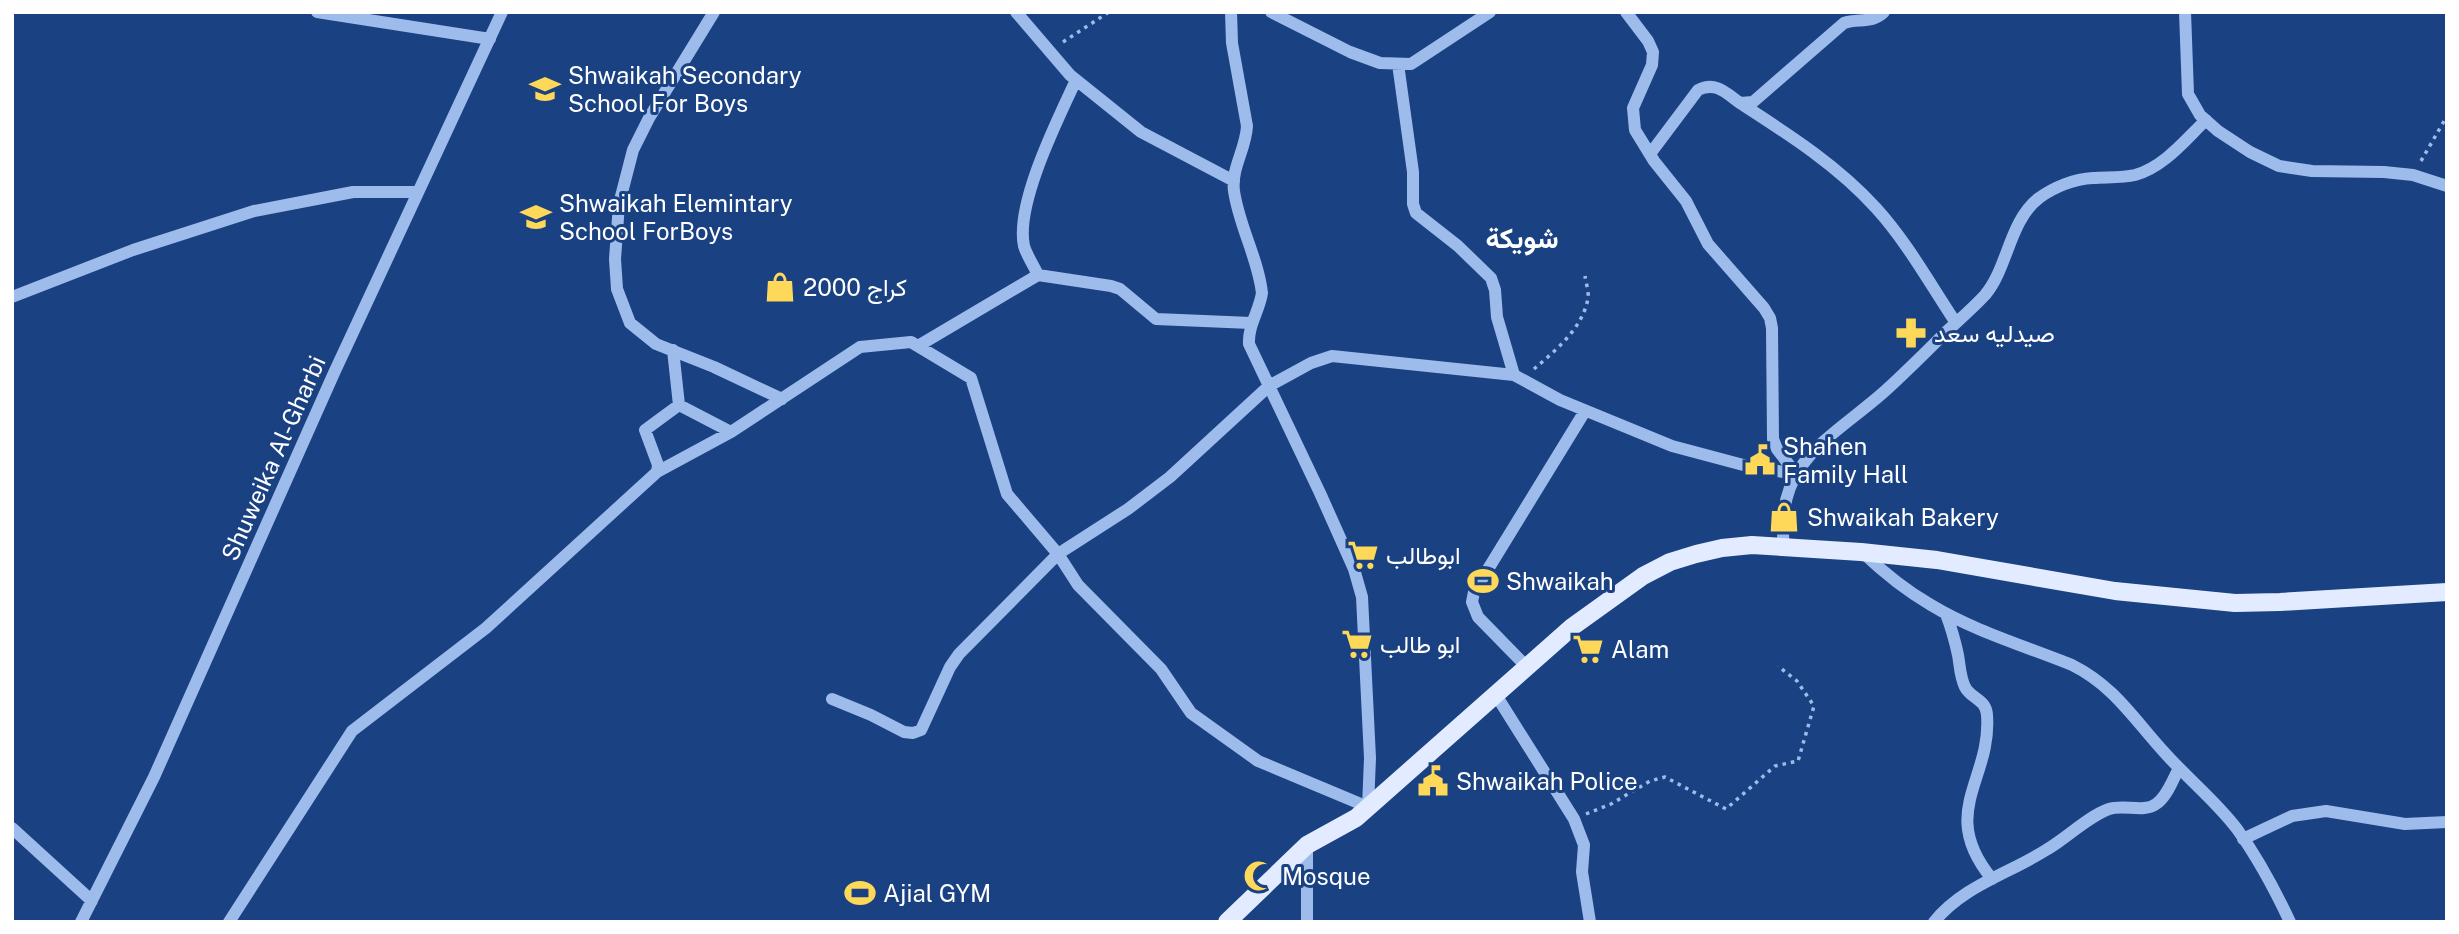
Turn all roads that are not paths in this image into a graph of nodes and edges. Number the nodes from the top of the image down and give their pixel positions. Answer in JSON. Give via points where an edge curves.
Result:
{"nodes":[{"id":1,"x":317,"y":12,"type":"edge"},
{"id":2,"x":502,"y":12,"type":"edge"},
{"id":3,"x":714,"y":12,"type":"edge"},
{"id":4,"x":1016,"y":12,"type":"edge"},
{"id":5,"x":1231,"y":12,"type":"edge"},
{"id":6,"x":1271,"y":12,"type":"edge"},
{"id":7,"x":1490,"y":12,"type":"edge"},
{"id":8,"x":1626,"y":12,"type":"edge"},
{"id":9,"x":1884,"y":12,"type":"edge"},
{"id":10,"x":2185,"y":12,"type":"edge"},
{"id":11,"x":490,"y":39,"type":"junction"},
{"id":12,"x":1398,"y":64,"type":"junction"},
{"id":13,"x":1076,"y":80,"type":"junction"},
{"id":14,"x":1740,"y":103,"type":"junction"},
{"id":15,"x":2206,"y":120,"type":"junction"},
{"id":16,"x":1650,"y":154,"type":"junction"},
{"id":17,"x":1234,"y":181,"type":"junction"},
{"id":18,"x":2447,"y":186,"type":"edge"},
{"id":19,"x":418,"y":192,"type":"junction"},
{"id":20,"x":1038,"y":275,"type":"junction"},
{"id":21,"x":12,"y":297,"type":"edge"},
{"id":22,"x":1251,"y":323,"type":"junction"},
{"id":23,"x":1956,"y":323,"type":"junction"},
{"id":24,"x":918,"y":346,"type":"junction"},
{"id":25,"x":673,"y":350,"type":"junction"},
{"id":26,"x":1518,"y":377,"type":"junction"},
{"id":27,"x":1269,"y":386,"type":"junction"},
{"id":28,"x":782,"y":399,"type":"junction"},
{"id":29,"x":679,"y":405,"type":"junction"},
{"id":30,"x":1586,"y":411,"type":"junction"},
{"id":31,"x":731,"y":432,"type":"junction"},
{"id":32,"x":657,"y":472,"type":"junction"},
{"id":33,"x":1796,"y":474,"type":"junction"},
{"id":34,"x":1784,"y":547,"type":"junction"},
{"id":35,"x":1861,"y":552,"type":"junction"},
{"id":36,"x":1058,"y":554,"type":"junction"},
{"id":37,"x":2447,"y":592,"type":"edge"},
{"id":38,"x":1946,"y":614,"type":"junction"},
{"id":39,"x":1527,"y":667,"type":"junction"},
{"id":40,"x":1496,"y":695,"type":"junction"},
{"id":41,"x":832,"y":699,"type":"dead end"},
{"id":42,"x":2179,"y":768,"type":"junction"},
{"id":43,"x":1368,"y":807,"type":"junction"},
{"id":44,"x":2447,"y":822,"type":"edge"},
{"id":45,"x":12,"y":828,"type":"edge"},
{"id":46,"x":2243,"y":839,"type":"junction"},
{"id":47,"x":1307,"y":845,"type":"junction"},
{"id":48,"x":1992,"y":879,"type":"junction"},
{"id":49,"x":92,"y":901,"type":"junction"},
{"id":50,"x":81,"y":922,"type":"edge"},
{"id":51,"x":229,"y":922,"type":"edge"},
{"id":52,"x":1227,"y":922,"type":"edge"},
{"id":53,"x":1307,"y":922,"type":"edge"},
{"id":54,"x":1590,"y":922,"type":"edge"},
{"id":55,"x":1934,"y":922,"type":"edge"},
{"id":56,"x":2290,"y":922,"type":"edge"}],
"edges":[{"from":1,"to":11,"type":"street"},
{"from":2,"to":11,"type":"street","name":"Shuweika Al-Gharbi"},
{"from":3,"to":25,"type":"street","via":[[642,130],[619,204],[615,273],[622,305],[630,323],[656,344]]},
{"from":4,"to":13,"type":"street"},
{"from":5,"to":17,"type":"street","via":[[1247,126]]},
{"from":6,"to":12,"type":"street","via":[[1350,52]]},
{"from":7,"to":12,"type":"street","via":[[1411,64]]},
{"from":8,"to":16,"type":"street","via":[[1653,52],[1633,108],[1635,130]]},
{"from":9,"to":14,"type":"street","via":[[1871,20],[1844,23],[1754,102]]},
{"from":10,"to":15,"type":"street","via":[[2188,94]]},
{"from":11,"to":19,"type":"street","name":"Shuweika Al-Gharbi"},
{"from":12,"to":26,"type":"street","via":[[1416,213],[1490,278],[1497,317]]},
{"from":13,"to":17,"type":"street","via":[[1141,132]]},
{"from":13,"to":20,"type":"street","via":[[1055,125],[1024,216],[1024,247]]},
{"from":14,"to":16,"type":"street","via":[[1719,87],[1707,85],[1698,90]]},
{"from":14,"to":23,"type":"street","via":[[1859,190],[1895,231]]},
{"from":15,"to":18,"type":"street","via":[[2250,152],[2279,166],[2413,175]]},
{"from":15,"to":23,"type":"street","via":[[2147,171],[2074,181],[2036,200],[1986,293]]},
{"from":16,"to":33,"type":"street","via":[[1686,201],[1708,244],[1770,318],[1773,439]]},
{"from":17,"to":22,"type":"street","via":[[1262,293]]},
{"from":19,"to":21,"type":"street","via":[[353,192],[254,211]]},
{"from":19,"to":49,"type":"street","name":"Shuweika Al-Gharbi","via":[[154,777]]},
{"from":20,"to":22,"type":"street","via":[[1120,289],[1156,319]]},
{"from":20,"to":24,"type":"street"},
{"from":22,"to":27,"type":"street","via":[[1250,344]]},
{"from":23,"to":33,"type":"street","via":[[1884,392],[1816,447]]},
{"from":24,"to":28,"type":"street","via":[[911,342],[860,347]]},
{"from":24,"to":36,"type":"street","via":[[971,378],[1007,494]]},
{"from":25,"to":28,"type":"street"},
{"from":25,"to":29,"type":"street"},
{"from":26,"to":27,"type":"street","via":[[1332,356]]},
{"from":26,"to":30,"type":"street"},
{"from":27,"to":36,"type":"street","via":[[1170,477]]},
{"from":27,"to":43,"type":"street","via":[[1354,569],[1362,597]]},
{"from":28,"to":31,"type":"street"},
{"from":29,"to":31,"type":"street"},
{"from":29,"to":32,"type":"street","via":[[645,430]]},
{"from":30,"to":33,"type":"street","via":[[1672,446]]},
{"from":30,"to":39,"type":"street","via":[[1472,602],[1478,617]]},
{"from":31,"to":32,"type":"street"},
{"from":32,"to":51,"type":"street","via":[[486,628],[352,731]]},
{"from":33,"to":34,"type":"street","via":[[1783,519]]},
{"from":34,"to":35,"type":"main road"},
{"from":34,"to":39,"type":"main road","via":[[1722,548],[1670,562],[1572,627]]},
{"from":35,"to":37,"type":"main road","via":[[1937,560],[2115,591],[2235,603]]},
{"from":35,"to":38,"type":"street"},
{"from":36,"to":41,"type":"street","via":[[959,654],[921,730],[904,732]]},
{"from":36,"to":43,"type":"street","via":[[1078,585],[1161,669],[1191,713],[1258,761]]},
{"from":38,"to":42,"type":"street","via":[[2095,678]]},
{"from":38,"to":48,"type":"street","via":[[1964,685],[1984,704],[1987,715],[1982,758],[1967,814],[1976,856]]},
{"from":39,"to":40,"type":"main road"},
{"from":40,"to":43,"type":"main road"},
{"from":40,"to":54,"type":"street","via":[[1574,819],[1584,845],[1582,872]]},
{"from":42,"to":46,"type":"street"},
{"from":42,"to":48,"type":"street","via":[[2157,804],[2100,813],[2049,849]]},
{"from":43,"to":47,"type":"main road"},
{"from":44,"to":46,"type":"street","via":[[2405,824],[2343,813],[2309,813],[2276,822]]},
{"from":45,"to":49,"type":"street"},
{"from":46,"to":56,"type":"street"},
{"from":47,"to":52,"type":"main road"},
{"from":47,"to":53,"type":"street"},
{"from":48,"to":55,"type":"street","via":[[1953,902]]},
{"from":49,"to":50,"type":"street","name":"Shuweika Al-Gharbi"}]}
